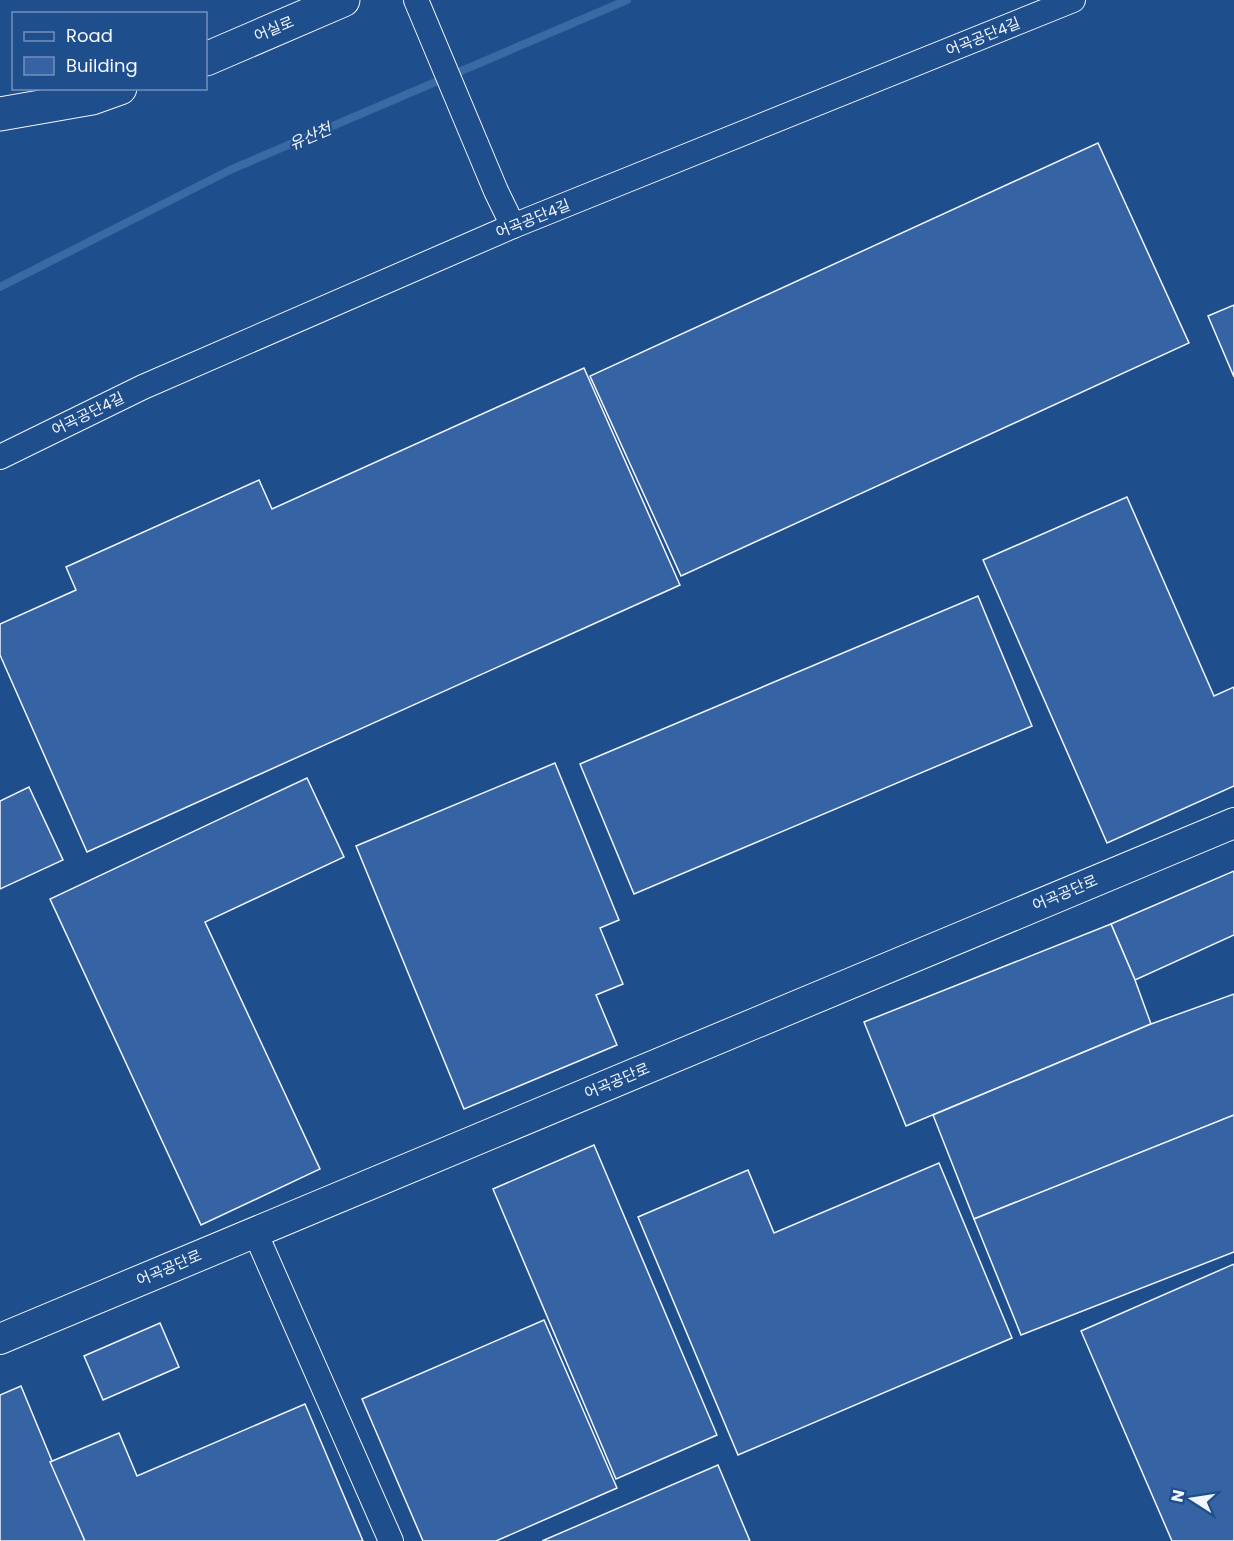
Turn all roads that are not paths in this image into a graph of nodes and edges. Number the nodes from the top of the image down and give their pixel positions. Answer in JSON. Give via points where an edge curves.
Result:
{"nodes":[{"id":1,"x":343,"y":0,"type":"edge"},
{"id":2,"x":1073,"y":0,"type":"edge"},
{"id":3,"x":418,"y":6,"type":"edge"},
{"id":4,"x":207,"y":59,"type":"edge"},
{"id":5,"x":115,"y":90,"type":"edge"},
{"id":6,"x":0,"y":114,"type":"edge"},
{"id":7,"x":513,"y":226,"type":"junction"},
{"id":8,"x":0,"y":457,"type":"edge"},
{"id":9,"x":1234,"y":823,"type":"edge"},
{"id":10,"x":255,"y":1232,"type":"junction"},
{"id":11,"x":0,"y":1339,"type":"edge"},
{"id":12,"x":391,"y":1541,"type":"edge"}],
"edges":[{"from":1,"to":4,"type":"main road","name":"어실로"},
{"from":2,"to":7,"type":"street","name":"어곡공단4길"},
{"from":3,"to":7,"type":"street"},
{"from":5,"to":6,"type":"main road","via":[[93,98]]},
{"from":7,"to":8,"type":"street","name":"어곡공단4길","via":[[144,387]]},
{"from":9,"to":10,"type":"street","name":"어곡공단로"},
{"from":10,"to":11,"type":"street","name":"어곡공단로"},
{"from":10,"to":12,"type":"street"}]}
